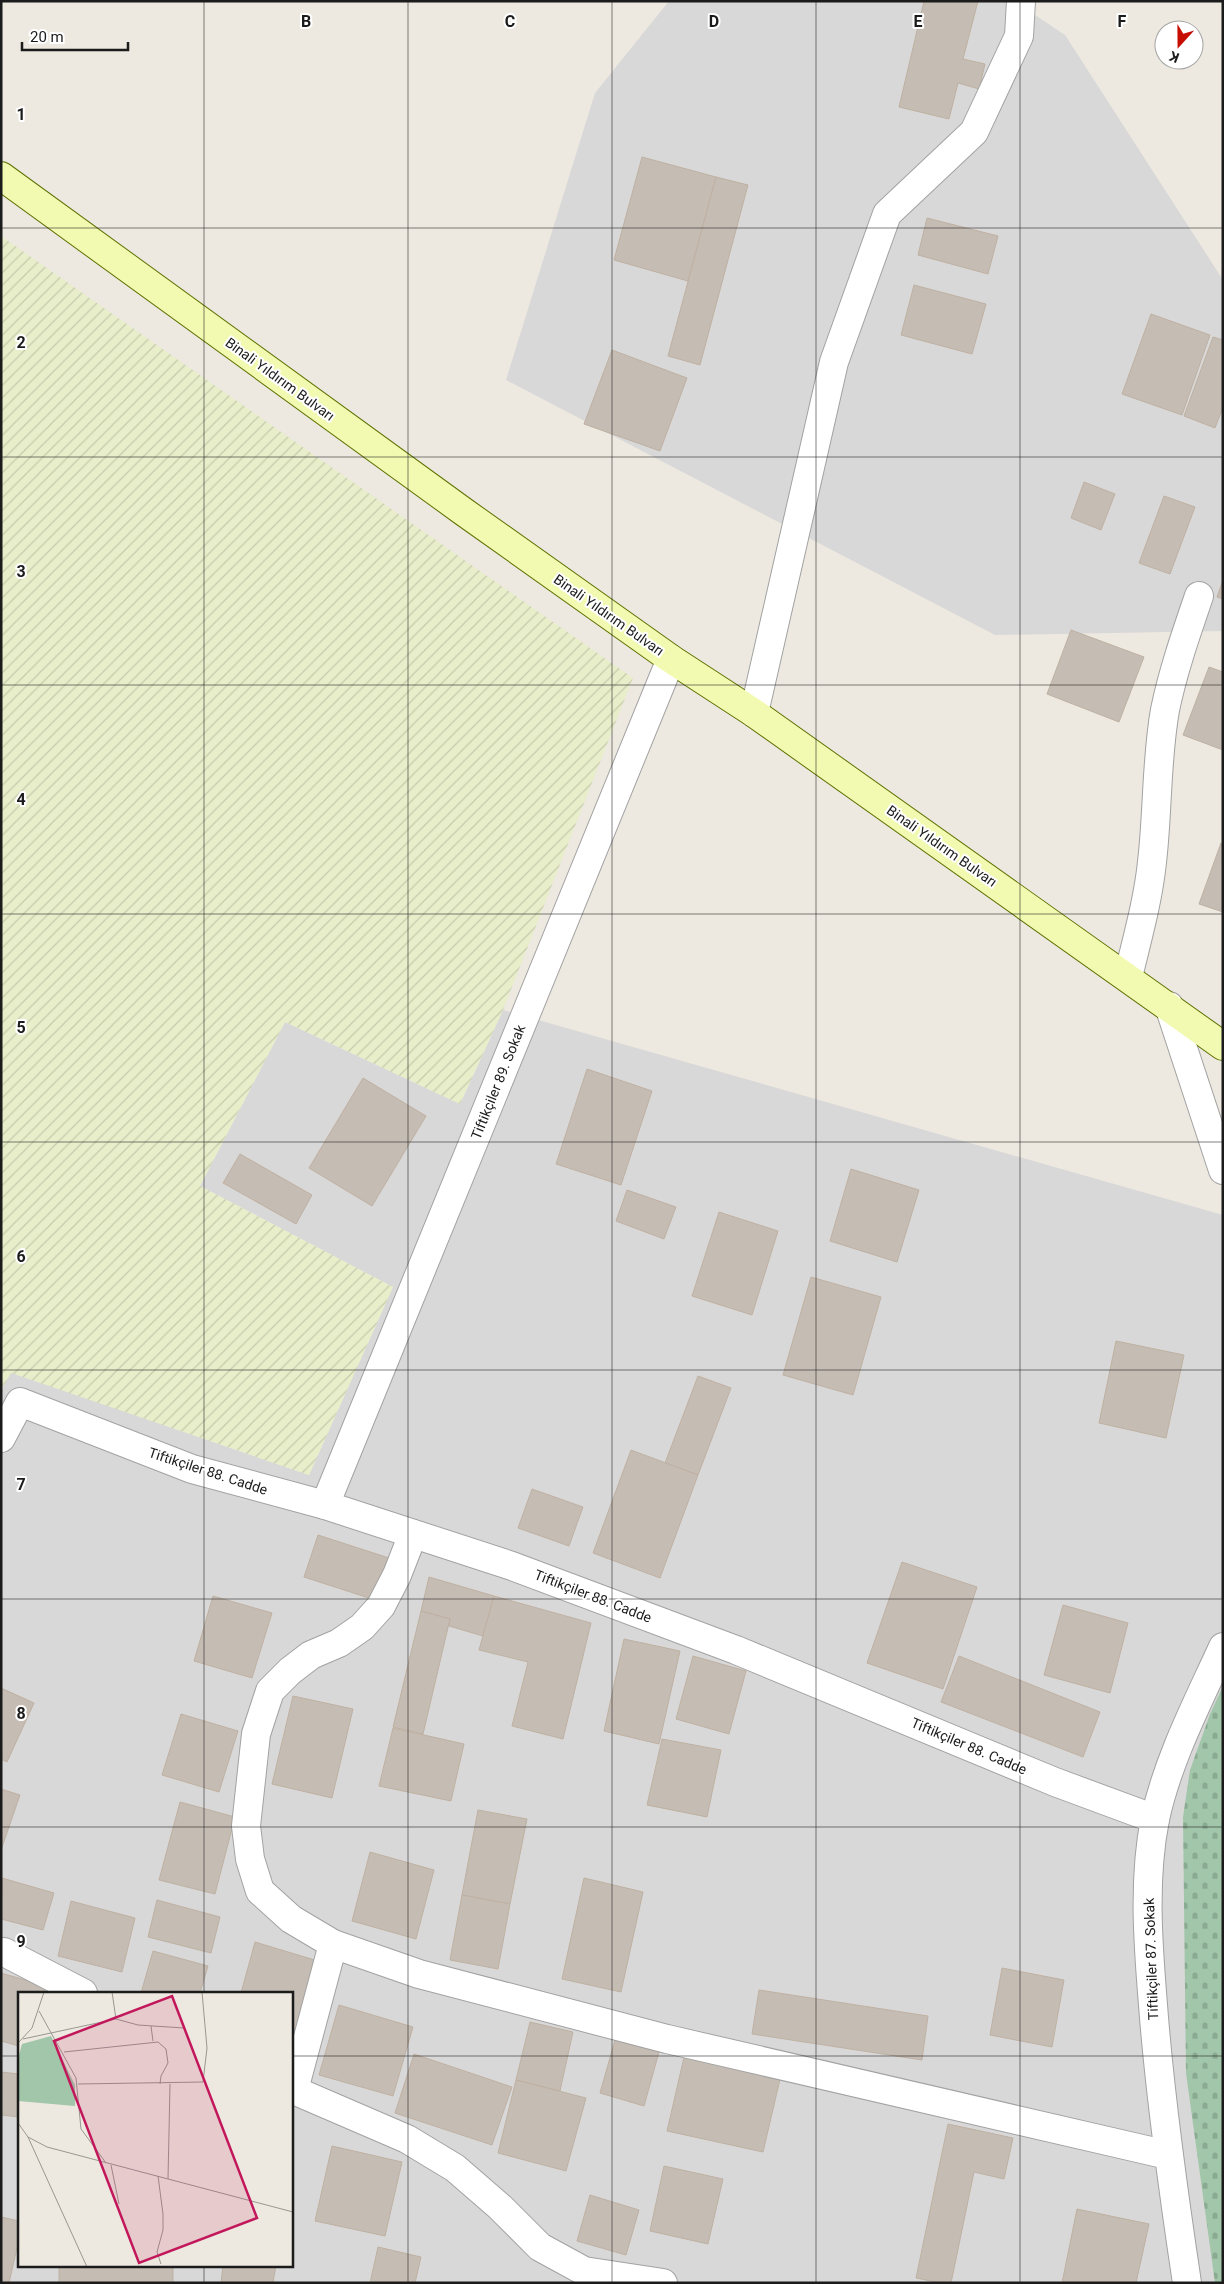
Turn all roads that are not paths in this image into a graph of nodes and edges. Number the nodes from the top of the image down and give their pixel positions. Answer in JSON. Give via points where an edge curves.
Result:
{"nodes":[{"id":1,"x":1021,"y":1,"type":"edge"},
{"id":2,"x":1,"y":176,"type":"edge"},
{"id":3,"x":1199,"y":596,"type":"dead end"},
{"id":4,"x":671,"y":658,"type":"junction"},
{"id":5,"x":754,"y":713,"type":"junction"},
{"id":6,"x":1128,"y":977,"type":"junction"},
{"id":7,"x":1170,"y":1006,"type":"junction"},
{"id":8,"x":1223,"y":1046,"type":"edge"},
{"id":9,"x":1223,"y":1170,"type":"edge"},
{"id":10,"x":1,"y":1438,"type":"edge"},
{"id":11,"x":325,"y":1505,"type":"junction"},
{"id":12,"x":413,"y":1534,"type":"junction"},
{"id":13,"x":1223,"y":1647,"type":"edge"},
{"id":14,"x":1155,"y":1819,"type":"junction"},
{"id":15,"x":333,"y":1944,"type":"junction"},
{"id":16,"x":4,"y":1952,"type":"dead end"},
{"id":17,"x":81,"y":1992,"type":"edge"},
{"id":18,"x":292,"y":2090,"type":"edge"},
{"id":19,"x":1168,"y":2155,"type":"junction"},
{"id":20,"x":582,"y":2277,"type":"edge"},
{"id":21,"x":663,"y":2283,"type":"edge"},
{"id":22,"x":1187,"y":2283,"type":"edge"}],
"edges":[{"from":1,"to":5,"type":"street","via":[[1019,36],[974,132],[888,214],[834,362]]},
{"from":2,"to":4,"type":"main road","name":"Binali Yıldırım Bulvarı"},
{"from":3,"to":6,"type":"street","via":[[1174,671],[1165,711],[1148,894]]},
{"from":4,"to":5,"type":"main road","name":"Binali Yıldırım Bulvarı"},
{"from":4,"to":11,"type":"street","name":"Tiftikçiler 89. Sokak"},
{"from":5,"to":6,"type":"main road","name":"Binali Yıldırım Bulvarı"},
{"from":6,"to":7,"type":"main road","name":"Binali Yıldırım Bulvarı"},
{"from":7,"to":8,"type":"main road","name":"Binali Yıldırım Bulvarı"},
{"from":7,"to":9,"type":"street"},
{"from":10,"to":11,"type":"street","name":"Tiftikçiler 88. Cadde","via":[[20,1402],[192,1469]]},
{"from":11,"to":12,"type":"street","name":"Tiftikçiler 88. Cadde"},
{"from":12,"to":14,"type":"street","name":"Tiftikçiler 88. Cadde","via":[[512,1566],[736,1650],[1054,1782]]},
{"from":12,"to":15,"type":"street","via":[[381,1606],[362,1627],[339,1643],[311,1655],[270,1691],[256,1734],[246,1826],[250,1859],[260,1891],[291,1920]]},
{"from":13,"to":14,"type":"street","name":"Tiftikçiler 87. Sokak","via":[[1175,1756]]},
{"from":14,"to":19,"type":"street","name":"Tiftikçiler 87. Sokak","via":[[1149,1878],[1148,1950]]},
{"from":15,"to":18,"type":"street"},
{"from":15,"to":19,"type":"street","via":[[419,1974],[648,2034]]},
{"from":16,"to":17,"type":"street"},
{"from":18,"to":20,"type":"street","via":[[408,2138],[447,2163],[540,2247]]},
{"from":19,"to":22,"type":"street","name":"Tiftikçiler 87. Sokak"},
{"from":20,"to":21,"type":"street"}]}
